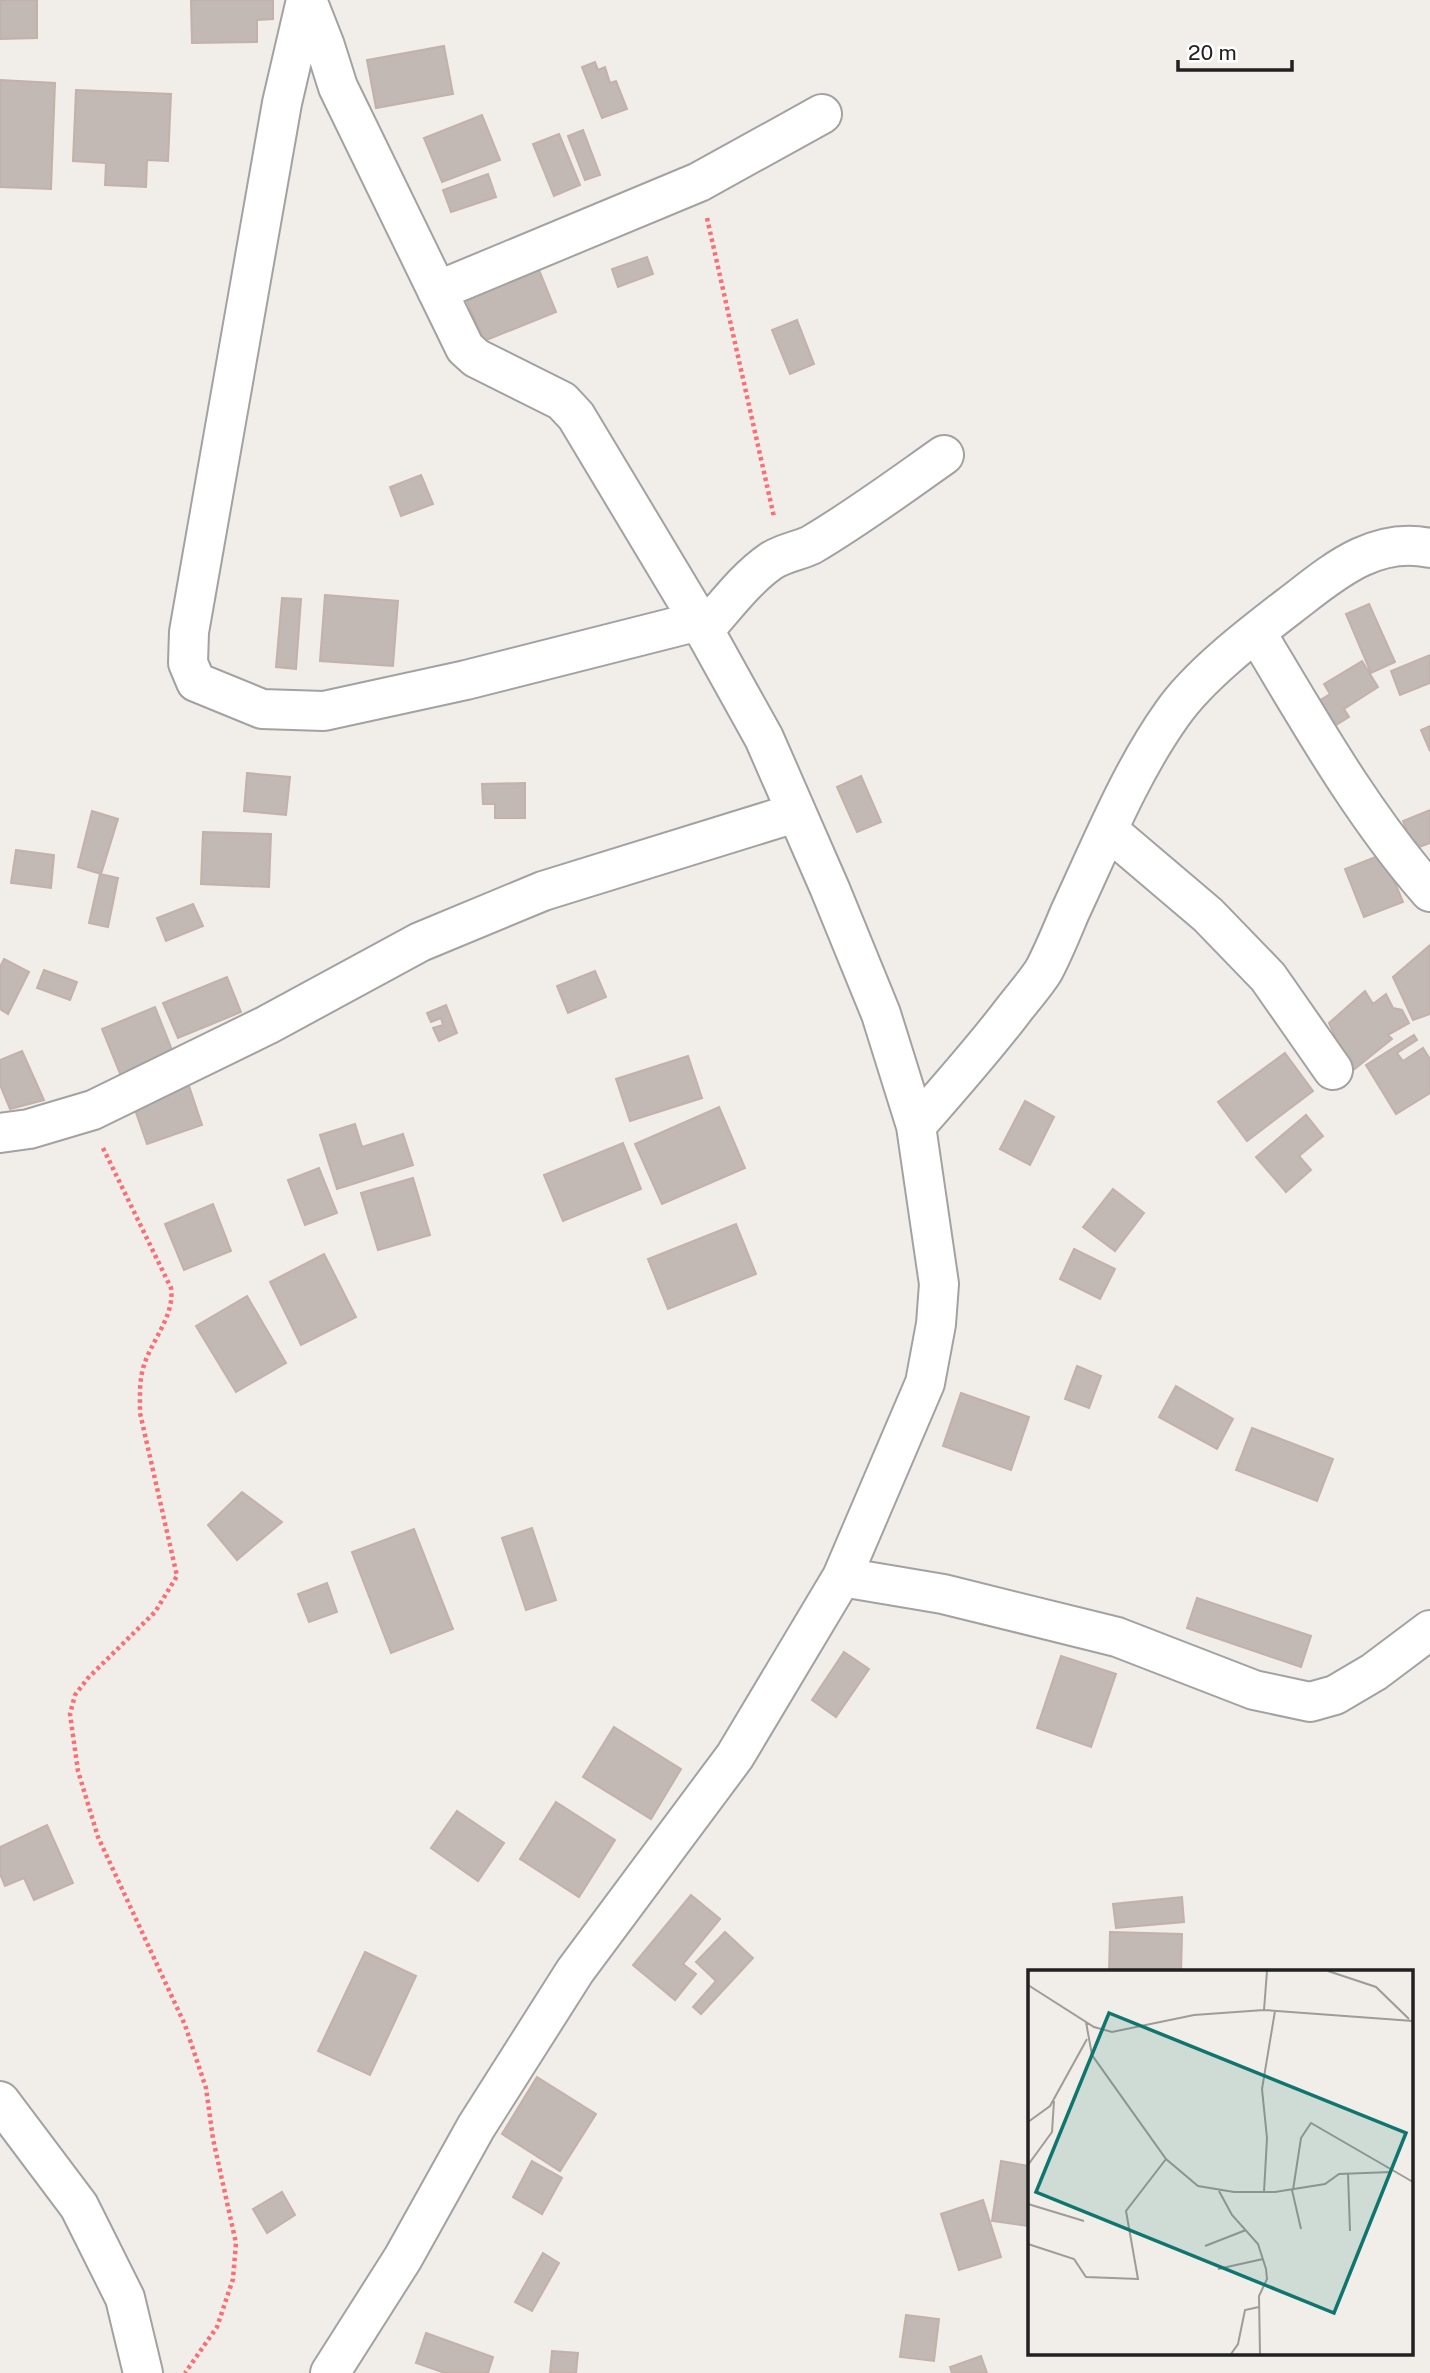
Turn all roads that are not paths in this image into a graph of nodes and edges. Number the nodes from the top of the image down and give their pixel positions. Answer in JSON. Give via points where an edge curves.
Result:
{"nodes":[{"id":1,"x":307,"y":0,"type":"edge"},
{"id":2,"x":822,"y":114,"type":"dead end"},
{"id":3,"x":437,"y":290,"type":"junction"},
{"id":4,"x":944,"y":455,"type":"dead end"},
{"id":5,"x":1430,"y":548,"type":"edge"},
{"id":6,"x":701,"y":626,"type":"junction"},
{"id":7,"x":1256,"y":632,"type":"junction"},
{"id":8,"x":795,"y":813,"type":"junction"},
{"id":9,"x":1108,"y":830,"type":"junction"},
{"id":10,"x":1430,"y":892,"type":"edge"},
{"id":11,"x":1333,"y":1070,"type":"dead end"},
{"id":12,"x":916,"y":1126,"type":"junction"},
{"id":13,"x":0,"y":1133,"type":"edge"},
{"id":14,"x":842,"y":1577,"type":"junction"},
{"id":15,"x":1430,"y":1630,"type":"edge"},
{"id":16,"x":0,"y":2101,"type":"edge"},
{"id":17,"x":143,"y":2373,"type":"edge"},
{"id":18,"x":330,"y":2373,"type":"edge"}],
"edges":[{"from":1,"to":3,"type":"street","via":[[338,87]]},
{"from":1,"to":6,"type":"street","via":[[282,103],[189,632],[188,663],[196,682],[262,709],[324,711]]},
{"from":2,"to":3,"type":"street","via":[[699,182]]},
{"from":3,"to":6,"type":"street","via":[[465,348],[476,358],[562,401],[576,416]]},
{"from":4,"to":6,"type":"street","via":[[842,526],[773,560]]},
{"from":5,"to":7,"type":"street","via":[[1386,548],[1353,559]]},
{"from":6,"to":8,"type":"street","via":[[764,738]]},
{"from":7,"to":9,"type":"street","via":[[1173,712]]},
{"from":7,"to":10,"type":"street","via":[[1347,784]]},
{"from":8,"to":12,"type":"street","via":[[881,1014]]},
{"from":8,"to":13,"type":"street","via":[[543,891],[419,943],[267,1025],[85,1111]]},
{"from":9,"to":11,"type":"street","via":[[1208,915],[1259,968]]},
{"from":9,"to":12,"type":"street","via":[[1043,971],[988,1044]]},
{"from":12,"to":14,"type":"street","via":[[939,1284],[936,1324],[925,1383]]},
{"from":14,"to":15,"type":"street","via":[[943,1594],[1118,1637],[1254,1690],[1310,1702],[1335,1695],[1374,1672]]},
{"from":14,"to":18,"type":"street","via":[[735,1756],[575,1971]]},
{"from":16,"to":17,"type":"street","via":[[79,2206],[125,2298]]}]}
